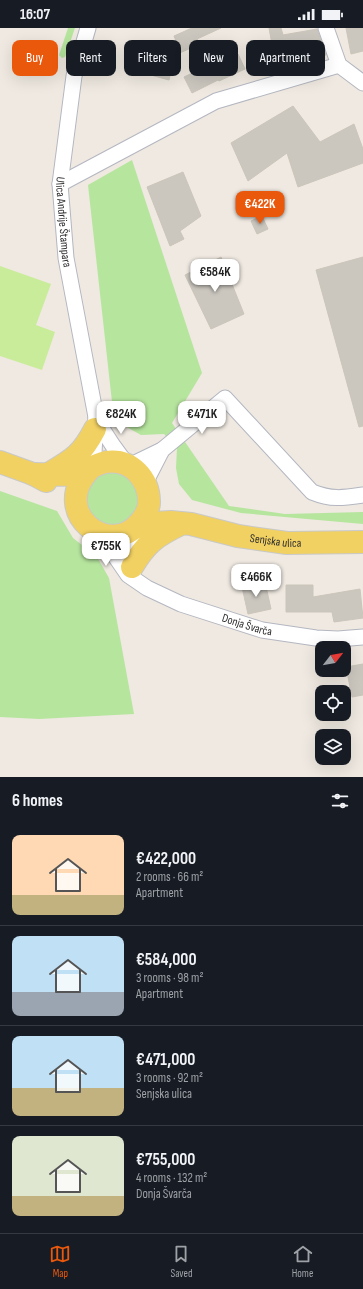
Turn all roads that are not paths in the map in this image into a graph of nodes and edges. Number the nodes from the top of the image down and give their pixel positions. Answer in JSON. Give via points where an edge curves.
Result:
{"nodes":[{"id":1,"x":88,"y":28,"type":"edge"},
{"id":2,"x":326,"y":28,"type":"edge"},
{"id":3,"x":339,"y":64,"type":"junction"},
{"id":4,"x":363,"y":83,"type":"edge"},
{"id":5,"x":60,"y":184,"type":"junction"},
{"id":6,"x":95,"y":423,"type":"junction"},
{"id":7,"x":162,"y":450,"type":"junction"},
{"id":8,"x":0,"y":462,"type":"edge"},
{"id":9,"x":129,"y":466,"type":"junction"},
{"id":10,"x":89,"y":470,"type":"junction"},
{"id":11,"x":41,"y":474,"type":"junction"},
{"id":12,"x":145,"y":483,"type":"junction"},
{"id":13,"x":363,"y":495,"type":"edge"},
{"id":14,"x":77,"y":510,"type":"junction"},
{"id":15,"x":187,"y":523,"type":"junction"},
{"id":16,"x":137,"y":527,"type":"junction"},
{"id":17,"x":91,"y":529,"type":"junction"},
{"id":18,"x":363,"y":542,"type":"edge"},
{"id":19,"x":136,"y":575,"type":"junction"},
{"id":20,"x":363,"y":637,"type":"edge"}],
"edges":[{"from":1,"to":5,"type":"street","name":"Ulica Andrije Štampara","via":[[74,76]]},
{"from":2,"to":3,"type":"street"},
{"from":3,"to":4,"type":"street"},
{"from":3,"to":5,"type":"street","via":[[216,101]]},
{"from":5,"to":6,"type":"street","name":"Ulica Andrije Štampara","via":[[66,258]]},
{"from":6,"to":9,"type":"street","name":"Ulica Andrije Štampara"},
{"from":6,"to":10,"type":"street","name":"Ulica Andrije Štampara","via":[[94,453]]},
{"from":6,"to":11,"type":"main road","via":[[87,445],[77,456]]},
{"from":7,"to":9,"type":"street"},
{"from":7,"to":12,"type":"street"},
{"from":7,"to":13,"type":"street","via":[[224,398],[312,492],[325,497],[341,498]]},
{"from":8,"to":11,"type":"main road"},
{"from":9,"to":10,"type":"main road","via":[[107,462]]},
{"from":9,"to":12,"type":"main road","via":[[139,473]]},
{"from":10,"to":11,"type":"main road","via":[[75,474]]},
{"from":10,"to":14,"type":"main road","via":[[77,486]]},
{"from":11,"to":14,"type":"main road","via":[[65,494]]},
{"from":12,"to":15,"type":"main road","name":"Senjska ulica","via":[[165,507]]},
{"from":12,"to":16,"type":"main road","via":[[149,505]]},
{"from":14,"to":17,"type":"main road","via":[[82,521]]},
{"from":15,"to":16,"type":"main road","name":"Senjska ulica","via":[[154,522]]},
{"from":15,"to":18,"type":"main road","name":"Senjska ulica","via":[[238,536],[287,543]]},
{"from":15,"to":19,"type":"main road","via":[[154,539],[141,552]]},
{"from":16,"to":17,"type":"main road","via":[[114,536]]},
{"from":16,"to":19,"type":"street","via":[[130,541],[130,556]]},
{"from":17,"to":19,"type":"street","name":"Donja Švarča","via":[[106,543],[128,575]]},
{"from":19,"to":20,"type":"street","name":"Donja Švarča","via":[[147,588],[182,604],[262,630],[316,638]]}]}
